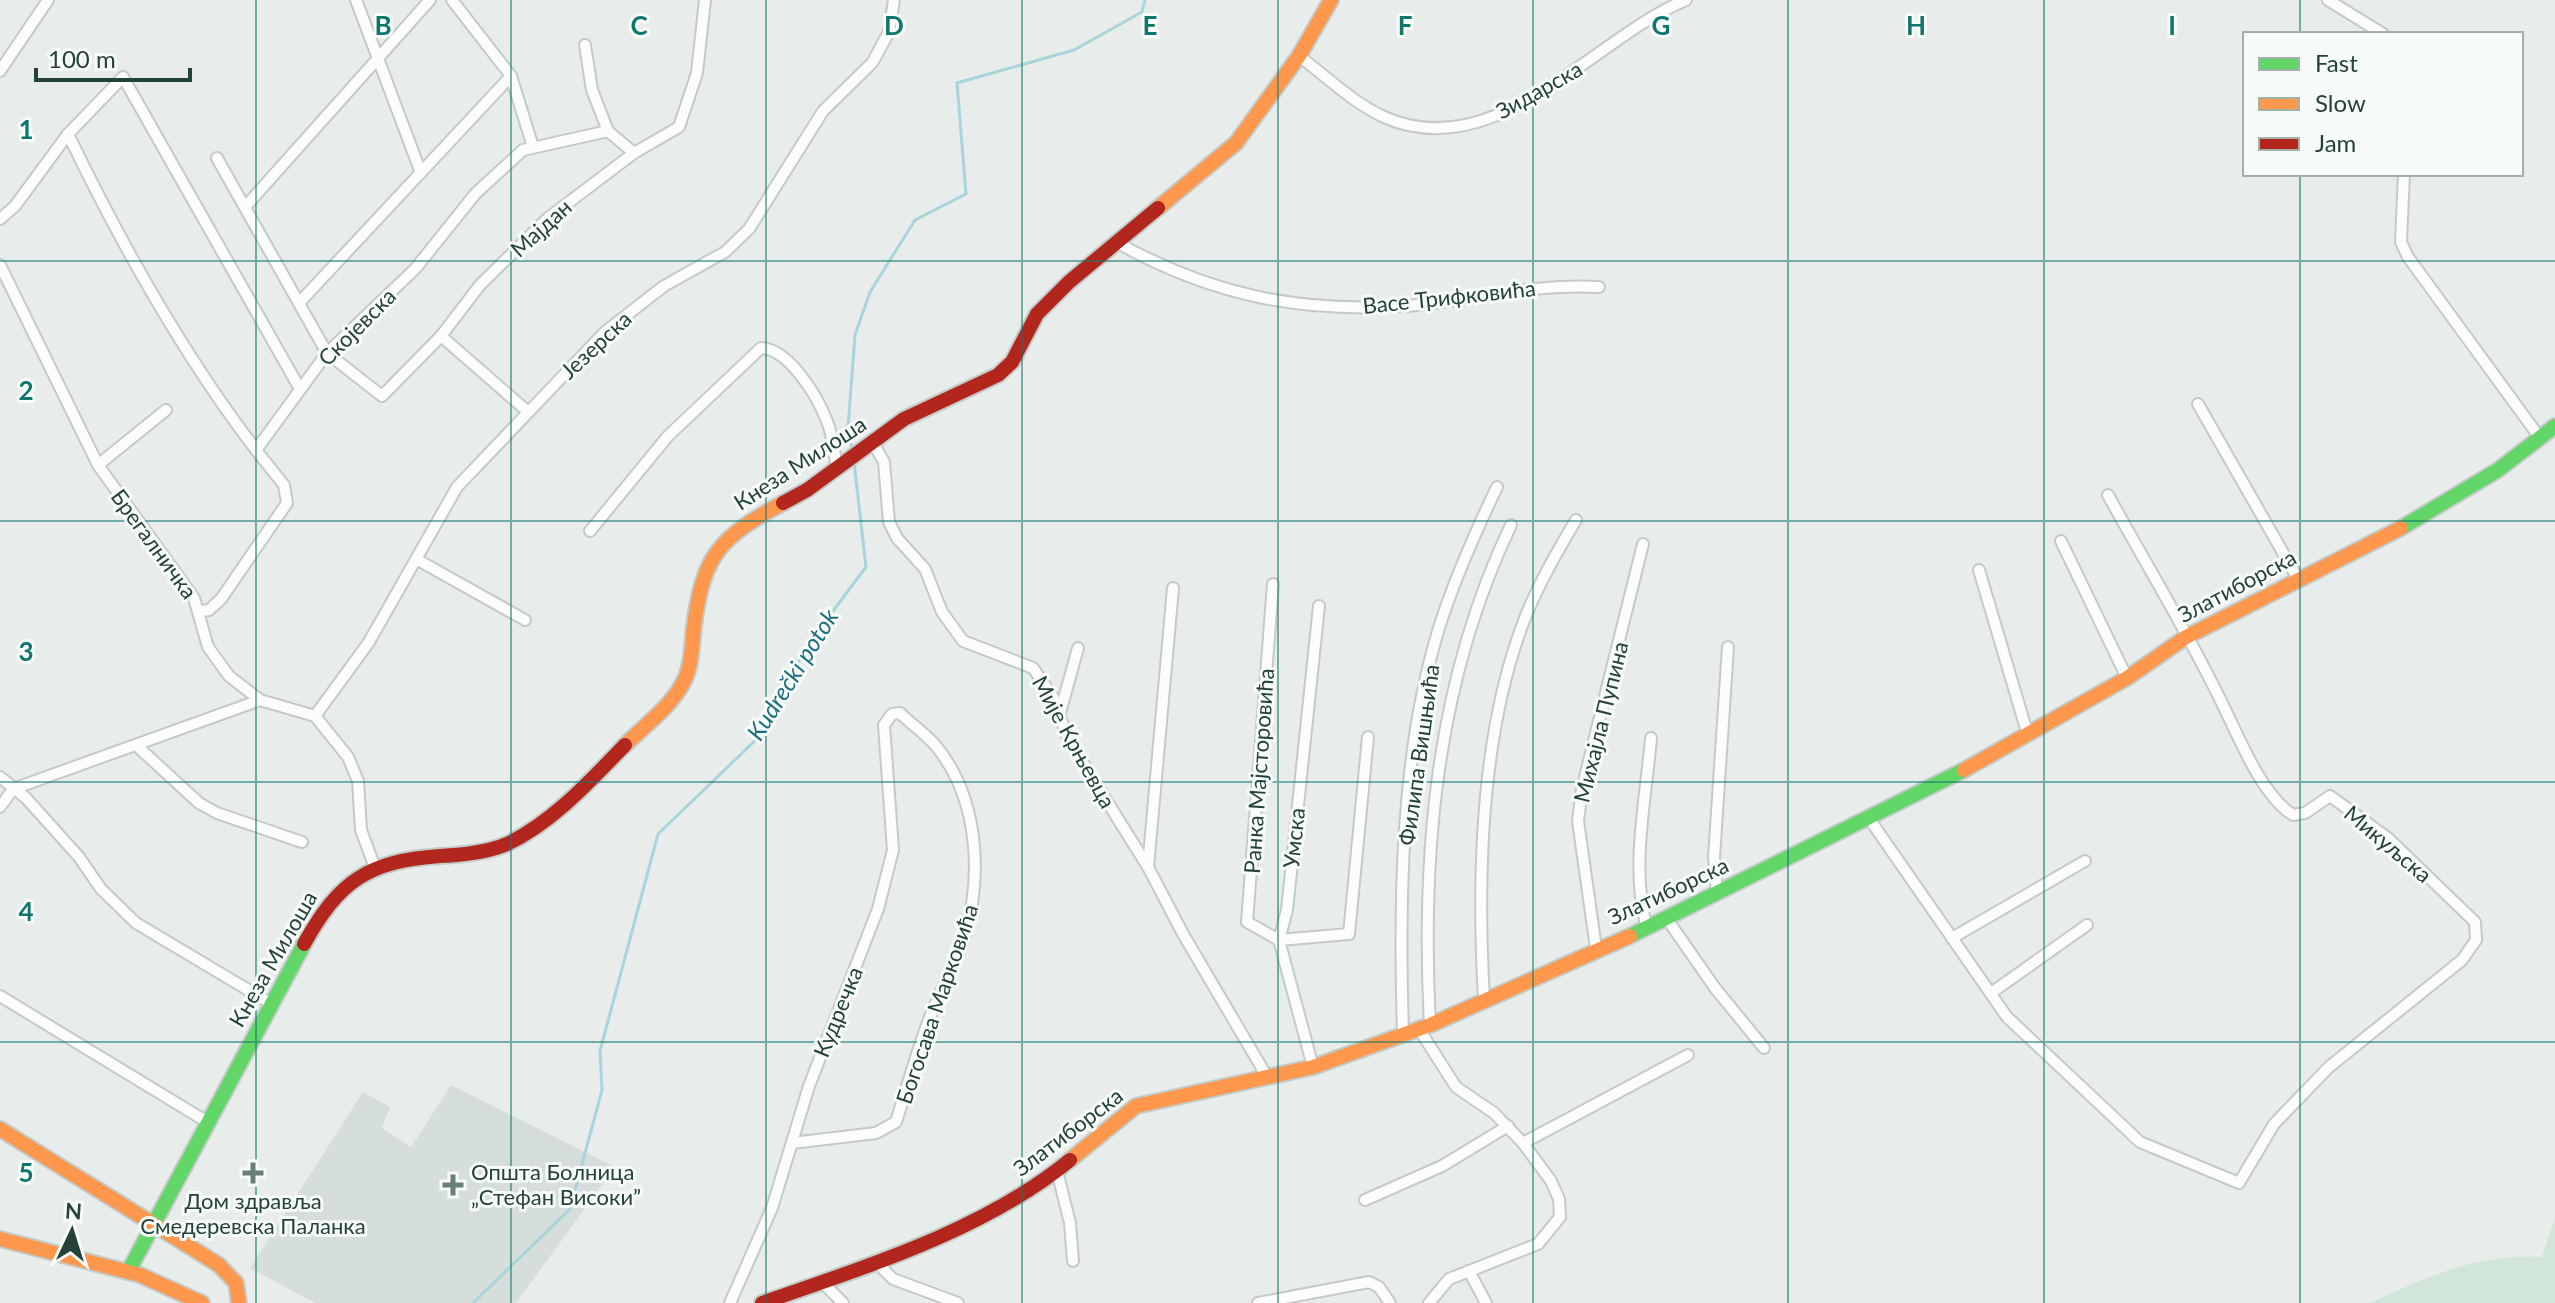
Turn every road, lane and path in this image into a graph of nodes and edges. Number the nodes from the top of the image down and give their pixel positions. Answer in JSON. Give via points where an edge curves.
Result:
{"nodes":[{"id":1,"x":48,"y":0,"type":"edge"},
{"id":2,"x":356,"y":0,"type":"edge"},
{"id":3,"x":430,"y":0,"type":"edge"},
{"id":4,"x":452,"y":0,"type":"edge"},
{"id":5,"x":705,"y":0,"type":"edge"},
{"id":6,"x":894,"y":0,"type":"edge"},
{"id":7,"x":1331,"y":0,"type":"edge"},
{"id":8,"x":1686,"y":0,"type":"edge"},
{"id":9,"x":2328,"y":0,"type":"edge"},
{"id":10,"x":2380,"y":32,"type":"edge"},
{"id":11,"x":585,"y":45,"type":"dead end"},
{"id":12,"x":1299,"y":56,"type":"junction"},
{"id":13,"x":376,"y":60,"type":"junction"},
{"id":14,"x":0,"y":71,"type":"edge"},
{"id":15,"x":511,"y":76,"type":"junction"},
{"id":16,"x":608,"y":131,"type":"junction"},
{"id":17,"x":68,"y":134,"type":"junction"},
{"id":18,"x":533,"y":147,"type":"junction"},
{"id":19,"x":634,"y":153,"type":"junction"},
{"id":20,"x":217,"y":158,"type":"dead end"},
{"id":21,"x":421,"y":173,"type":"junction"},
{"id":22,"x":2404,"y":176,"type":"edge"},
{"id":23,"x":246,"y":206,"type":"junction"},
{"id":24,"x":0,"y":219,"type":"edge"},
{"id":25,"x":1118,"y":243,"type":"junction"},
{"id":26,"x":0,"y":265,"type":"edge"},
{"id":27,"x":1599,"y":287,"type":"dead end"},
{"id":28,"x":299,"y":303,"type":"junction"},
{"id":29,"x":441,"y":336,"type":"junction"},
{"id":30,"x":327,"y":353,"type":"junction"},
{"id":31,"x":300,"y":389,"type":"junction"},
{"id":32,"x":2198,"y":404,"type":"dead end"},
{"id":33,"x":166,"y":410,"type":"dead end"},
{"id":34,"x":527,"y":411,"type":"junction"},
{"id":35,"x":2555,"y":426,"type":"edge"},
{"id":36,"x":2540,"y":438,"type":"junction"},
{"id":37,"x":873,"y":443,"type":"junction"},
{"id":38,"x":256,"y":450,"type":"junction"},
{"id":39,"x":848,"y":461,"type":"junction"},
{"id":40,"x":98,"y":465,"type":"junction"},
{"id":41,"x":1497,"y":487,"type":"dead end"},
{"id":42,"x":2108,"y":495,"type":"dead end"},
{"id":43,"x":1576,"y":520,"type":"dead end"},
{"id":44,"x":1511,"y":525,"type":"dead end"},
{"id":45,"x":590,"y":531,"type":"dead end"},
{"id":46,"x":2061,"y":541,"type":"dead end"},
{"id":47,"x":1643,"y":544,"type":"dead end"},
{"id":48,"x":416,"y":559,"type":"junction"},
{"id":49,"x":1979,"y":570,"type":"dead end"},
{"id":50,"x":2298,"y":579,"type":"junction"},
{"id":51,"x":1273,"y":584,"type":"dead end"},
{"id":52,"x":1173,"y":588,"type":"dead end"},
{"id":53,"x":1319,"y":606,"type":"dead end"},
{"id":54,"x":201,"y":611,"type":"junction"},
{"id":55,"x":525,"y":620,"type":"dead end"},
{"id":56,"x":2186,"y":637,"type":"junction"},
{"id":57,"x":1728,"y":647,"type":"dead end"},
{"id":58,"x":1078,"y":648,"type":"dead end"},
{"id":59,"x":2127,"y":678,"type":"junction"},
{"id":60,"x":260,"y":700,"type":"junction"},
{"id":61,"x":1060,"y":713,"type":"junction"},
{"id":62,"x":892,"y":714,"type":"joint"},
{"id":63,"x":315,"y":716,"type":"junction"},
{"id":64,"x":2027,"y":732,"type":"junction"},
{"id":65,"x":1368,"y":737,"type":"dead end"},
{"id":66,"x":1651,"y":738,"type":"dead end"},
{"id":67,"x":138,"y":747,"type":"junction"},
{"id":68,"x":0,"y":777,"type":"edge"},
{"id":69,"x":13,"y":789,"type":"junction"},
{"id":70,"x":0,"y":807,"type":"edge"},
{"id":71,"x":1868,"y":817,"type":"junction"},
{"id":72,"x":302,"y":842,"type":"dead end"},
{"id":73,"x":2085,"y":861,"type":"dead end"},
{"id":74,"x":374,"y":865,"type":"junction"},
{"id":75,"x":1148,"y":867,"type":"junction"},
{"id":76,"x":1717,"y":894,"type":"junction"},
{"id":77,"x":1667,"y":919,"type":"junction"},
{"id":78,"x":2087,"y":925,"type":"dead end"},
{"id":79,"x":1647,"y":928,"type":"junction"},
{"id":80,"x":1952,"y":938,"type":"junction"},
{"id":81,"x":1279,"y":940,"type":"junction"},
{"id":82,"x":1596,"y":948,"type":"junction"},
{"id":83,"x":1991,"y":993,"type":"junction"},
{"id":84,"x":0,"y":996,"type":"edge"},
{"id":85,"x":1484,"y":999,"type":"junction"},
{"id":86,"x":270,"y":1003,"type":"junction"},
{"id":87,"x":1424,"y":1027,"type":"junction"},
{"id":88,"x":1403,"y":1034,"type":"junction"},
{"id":89,"x":1764,"y":1048,"type":"dead end"},
{"id":90,"x":1688,"y":1055,"type":"dead end"},
{"id":91,"x":1313,"y":1067,"type":"junction"},
{"id":92,"x":1266,"y":1075,"type":"junction"},
{"id":93,"x":209,"y":1123,"type":"junction"},
{"id":94,"x":1508,"y":1126,"type":"junction"},
{"id":95,"x":0,"y":1129,"type":"edge"},
{"id":96,"x":792,"y":1143,"type":"junction"},
{"id":97,"x":1523,"y":1143,"type":"junction"},
{"id":98,"x":1057,"y":1171,"type":"junction"},
{"id":99,"x":1365,"y":1200,"type":"dead end"},
{"id":100,"x":154,"y":1226,"type":"junction"},
{"id":101,"x":0,"y":1239,"type":"edge"},
{"id":102,"x":1073,"y":1261,"type":"dead end"},
{"id":103,"x":877,"y":1263,"type":"junction"},
{"id":104,"x":1469,"y":1271,"type":"junction"},
{"id":105,"x":128,"y":1272,"type":"junction"},
{"id":106,"x":823,"y":1283,"type":"junction"},
{"id":107,"x":202,"y":1303,"type":"edge"},
{"id":108,"x":239,"y":1303,"type":"edge"},
{"id":109,"x":730,"y":1303,"type":"edge"},
{"id":110,"x":762,"y":1303,"type":"edge"},
{"id":111,"x":843,"y":1303,"type":"edge"},
{"id":112,"x":958,"y":1303,"type":"edge"},
{"id":113,"x":1258,"y":1303,"type":"edge"},
{"id":114,"x":1390,"y":1303,"type":"edge"},
{"id":115,"x":1429,"y":1303,"type":"edge"},
{"id":116,"x":1486,"y":1303,"type":"edge"}],
"edges":[{"from":1,"to":14,"type":"street"},
{"from":2,"to":13,"type":"street"},
{"from":3,"to":13,"type":"street"},
{"from":4,"to":15,"type":"street"},
{"from":5,"to":19,"type":"street","name":"Мајдан","via":[[697,73],[684,117],[679,127]]},
{"from":6,"to":34,"type":"street","name":"Језерска","via":[[889,32],[872,63],[823,111],[749,229],[725,252],[664,286],[605,332]]},
{"from":7,"to":12,"type":"street","name":"Кнеза Милоша"},
{"from":8,"to":12,"type":"street","name":"Зидарска","via":[[1665,7],[1584,66],[1506,111],[1446,127],[1387,118]]},
{"from":9,"to":10,"type":"street"},
{"from":11,"to":16,"type":"street","via":[[592,90]]},
{"from":12,"to":25,"type":"street","name":"Кнеза Милоша","via":[[1236,143]]},
{"from":13,"to":21,"type":"street"},
{"from":13,"to":23,"type":"street"},
{"from":15,"to":18,"type":"street"},
{"from":15,"to":21,"type":"street"},
{"from":16,"to":18,"type":"street","name":"Скојевска"},
{"from":16,"to":19,"type":"street"},
{"from":17,"to":24,"type":"street"},
{"from":17,"to":31,"type":"street","via":[[123,77]]},
{"from":17,"to":38,"type":"street","via":[[110,223],[206,380]]},
{"from":18,"to":30,"type":"street","name":"Скојевска","via":[[476,193],[415,269]]},
{"from":19,"to":29,"type":"street","name":"Мајдан","via":[[548,218],[480,285]]},
{"from":20,"to":23,"type":"street"},
{"from":21,"to":28,"type":"street"},
{"from":22,"to":36,"type":"street","via":[[2401,242],[2408,257]]},
{"from":23,"to":28,"type":"street"},
{"from":25,"to":27,"type":"street","name":"Васе Трифковића","via":[[1168,271],[1254,299],[1330,308],[1406,306],[1530,287]]},
{"from":25,"to":37,"type":"street","name":"Кнеза Милоша","via":[[1037,314],[1012,362],[998,375],[904,419]]},
{"from":26,"to":40,"type":"street","name":"Брегалничка"},
{"from":28,"to":30,"type":"street"},
{"from":29,"to":30,"type":"street","name":"Мајдан","via":[[382,396]]},
{"from":29,"to":34,"type":"street"},
{"from":30,"to":31,"type":"street","name":"Скојевска"},
{"from":31,"to":38,"type":"street","name":"Скојевска"},
{"from":32,"to":50,"type":"street"},
{"from":33,"to":40,"type":"street"},
{"from":34,"to":48,"type":"street","name":"Језерска","via":[[457,487]]},
{"from":35,"to":36,"type":"street","name":"Златиборска"},
{"from":36,"to":50,"type":"street","name":"Златиборска","via":[[2424,516]]},
{"from":37,"to":39,"type":"street","name":"Кнеза Милоша"},
{"from":37,"to":61,"type":"street","name":"Мије Крњевца","via":[[884,462],[889,522],[925,569],[942,612],[963,641],[1033,668]]},
{"from":38,"to":54,"type":"street","via":[[284,485],[287,503],[221,599]]},
{"from":39,"to":45,"type":"street","via":[[806,386],[780,354],[761,348],[668,436]]},
{"from":39,"to":74,"type":"street","name":"Кнеза Милоша","via":[[746,523],[719,548],[699,586],[684,681],[673,698],[550,815],[490,850]]},
{"from":40,"to":54,"type":"street","name":"Брегалничка"},
{"from":41,"to":88,"type":"street","name":"Филипа Вишњића","via":[[1449,601],[1422,697],[1402,885]]},
{"from":42,"to":56,"type":"street"},
{"from":43,"to":85,"type":"street","via":[[1537,589],[1505,685],[1484,833],[1479,917]]},
{"from":44,"to":87,"type":"street","via":[[1464,641],[1443,737],[1427,869]]},
{"from":46,"to":59,"type":"street"},
{"from":47,"to":82,"type":"street","name":"Михајла Пупина","via":[[1578,821]]},
{"from":48,"to":55,"type":"street"},
{"from":48,"to":63,"type":"street","name":"Језерска","via":[[369,642]]},
{"from":49,"to":64,"type":"street"},
{"from":50,"to":56,"type":"street","name":"Златиборска"},
{"from":51,"to":81,"type":"street","name":"Ранка Мајсторовића","via":[[1247,922]]},
{"from":52,"to":75,"type":"street"},
{"from":53,"to":81,"type":"street","name":"Умска","via":[[1287,910]]},
{"from":54,"to":60,"type":"street","name":"Брегалничка","via":[[208,647],[229,676]]},
{"from":56,"to":59,"type":"street","name":"Златиборска"},
{"from":56,"to":83,"type":"street","name":"Микуљска","via":[[2238,740],[2281,808],[2293,815],[2305,813],[2330,796],[2389,839],[2475,922],[2476,940],[2462,960],[2329,1067],[2274,1124],[2239,1183],[2140,1142],[2007,1017]]},
{"from":57,"to":76,"type":"street","via":[[1714,857]]},
{"from":58,"to":61,"type":"street"},
{"from":59,"to":64,"type":"street","name":"Златиборска"},
{"from":60,"to":63,"type":"street","name":"Брегалничка"},
{"from":60,"to":67,"type":"street"},
{"from":61,"to":75,"type":"street","name":"Мије Крњевца","via":[[1068,739]]},
{"from":62,"to":96,"type":"street","name":"Кудречка","via":[[884,725],[893,850],[878,909]]},
{"from":62,"to":96,"type":"street","name":"Богосава Марковића","via":[[900,713],[936,746],[957,780],[975,854],[975,890],[963,940],[929,1019],[896,1122],[886,1130]]},
{"from":63,"to":74,"type":"street","via":[[348,757],[358,781],[361,830]]},
{"from":64,"to":71,"type":"street","name":"Златиборска","via":[[1946,780]]},
{"from":65,"to":81,"type":"street","via":[[1349,934]]},
{"from":66,"to":79,"type":"street","via":[[1641,883]]},
{"from":67,"to":69,"type":"street"},
{"from":67,"to":72,"type":"street","via":[[199,803]]},
{"from":68,"to":69,"type":"street"},
{"from":69,"to":70,"type":"street"},
{"from":69,"to":86,"type":"street","via":[[136,923]]},
{"from":71,"to":76,"type":"street","name":"Златиборска"},
{"from":71,"to":80,"type":"street"},
{"from":73,"to":80,"type":"street"},
{"from":74,"to":86,"type":"street","name":"Кнеза Милоша","via":[[331,899]]},
{"from":75,"to":92,"type":"street","name":"Мије Крњевца"},
{"from":76,"to":77,"type":"street","name":"Златиборска"},
{"from":77,"to":79,"type":"street","name":"Златиборска"},
{"from":77,"to":89,"type":"street"},
{"from":78,"to":83,"type":"street"},
{"from":79,"to":82,"type":"street","name":"Златиборска"},
{"from":80,"to":83,"type":"street"},
{"from":81,"to":91,"type":"street","name":"Умска"},
{"from":82,"to":85,"type":"street","name":"Златиборска"},
{"from":84,"to":93,"type":"street"},
{"from":85,"to":87,"type":"street","name":"Златиборска"},
{"from":86,"to":93,"type":"street","name":"Кнеза Милоша"},
{"from":87,"to":88,"type":"street","name":"Златиборска"},
{"from":87,"to":94,"type":"street","via":[[1456,1087]]},
{"from":88,"to":91,"type":"street","name":"Златиборска"},
{"from":90,"to":97,"type":"street"},
{"from":91,"to":92,"type":"street","name":"Златиборска"},
{"from":92,"to":98,"type":"street","name":"Златиборска","via":[[1136,1106]]},
{"from":93,"to":100,"type":"street","name":"Кнеза Милоша"},
{"from":94,"to":97,"type":"street"},
{"from":94,"to":99,"type":"street","via":[[1442,1166]]},
{"from":95,"to":100,"type":"street"},
{"from":96,"to":109,"type":"street","name":"Кудречка","via":[[772,1208]]},
{"from":97,"to":104,"type":"street","via":[[1555,1190],[1560,1217],[1538,1244]]},
{"from":98,"to":102,"type":"street"},
{"from":98,"to":103,"type":"street","name":"Златиборска","via":[[1012,1201]]},
{"from":100,"to":105,"type":"street","name":"Кнеза Милоша"},
{"from":100,"to":108,"type":"street","via":[[228,1272]]},
{"from":101,"to":105,"type":"street"},
{"from":103,"to":106,"type":"street","name":"Златиборска"},
{"from":103,"to":112,"type":"street","via":[[893,1279]]},
{"from":104,"to":115,"type":"street","via":[[1449,1279]]},
{"from":104,"to":116,"type":"street"},
{"from":105,"to":107,"type":"street"},
{"from":106,"to":110,"type":"street","name":"Златиборска"},
{"from":106,"to":111,"type":"street"},
{"from":113,"to":114,"type":"street","via":[[1369,1282]]}]}
